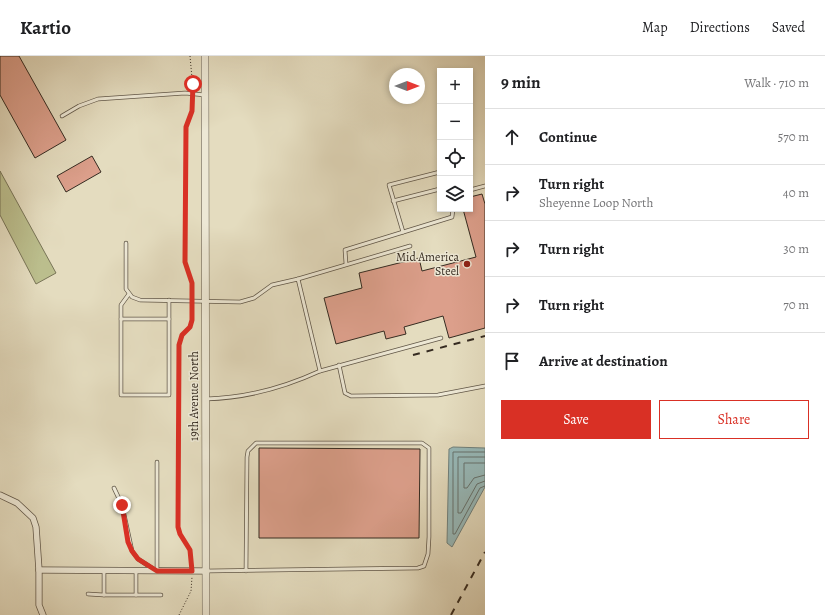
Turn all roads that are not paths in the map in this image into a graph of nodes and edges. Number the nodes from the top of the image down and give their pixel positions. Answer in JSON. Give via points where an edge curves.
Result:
{"nodes":[{"id":1,"x":205,"y":56,"type":"edge"},
{"id":2,"x":205,"y":95,"type":"junction"},
{"id":3,"x":62,"y":116,"type":"dead end"},
{"id":4,"x":437,"y":173,"type":"edge"},
{"id":5,"x":485,"y":186,"type":"edge"},
{"id":6,"x":473,"y":189,"type":"edge"},
{"id":7,"x":437,"y":190,"type":"edge"},
{"id":8,"x":393,"y":201,"type":"junction"},
{"id":9,"x":453,"y":212,"type":"edge"},
{"id":10,"x":402,"y":232,"type":"junction"},
{"id":11,"x":126,"y":243,"type":"dead end"},
{"id":12,"x":410,"y":246,"type":"dead end"},
{"id":13,"x":346,"y":264,"type":"junction"},
{"id":14,"x":298,"y":278,"type":"junction"},
{"id":15,"x":129,"y":294,"type":"junction"},
{"id":16,"x":169,"y":300,"type":"junction"},
{"id":17,"x":204,"y":302,"type":"junction"},
{"id":18,"x":122,"y":319,"type":"junction"},
{"id":19,"x":169,"y":319,"type":"junction"},
{"id":20,"x":441,"y":338,"type":"dead end"},
{"id":21,"x":339,"y":365,"type":"junction"},
{"id":22,"x":320,"y":371,"type":"junction"},
{"id":23,"x":485,"y":386,"type":"edge"},
{"id":24,"x":205,"y":398,"type":"junction"},
{"id":25,"x":157,"y":462,"type":"dead end"},
{"id":26,"x":114,"y":488,"type":"dead end"},
{"id":27,"x":0,"y":495,"type":"edge"},
{"id":28,"x":39,"y":570,"type":"junction"},
{"id":29,"x":104,"y":570,"type":"junction"},
{"id":30,"x":136,"y":570,"type":"junction"},
{"id":31,"x":246,"y":570,"type":"junction"},
{"id":32,"x":157,"y":571,"type":"junction"},
{"id":33,"x":205,"y":571,"type":"junction"},
{"id":34,"x":88,"y":594,"type":"dead end"},
{"id":35,"x":104,"y":595,"type":"junction"},
{"id":36,"x":136,"y":595,"type":"junction"},
{"id":37,"x":161,"y":595,"type":"dead end"},
{"id":38,"x":43,"y":615,"type":"edge"},
{"id":39,"x":206,"y":615,"type":"edge"}],
"edges":[{"from":1,"to":2,"type":"street","name":"19th Avenue North"},
{"from":2,"to":3,"type":"lane","via":[[120,96],[98,99]]},
{"from":2,"to":17,"type":"street","name":"19th Avenue North"},
{"from":4,"to":8,"type":"lane","via":[[389,185]]},
{"from":5,"to":6,"type":"lane"},
{"from":7,"to":8,"type":"lane"},
{"from":8,"to":10,"type":"lane"},
{"from":9,"to":10,"type":"lane","via":[[452,217]]},
{"from":10,"to":13,"type":"lane","via":[[345,250]]},
{"from":11,"to":15,"type":"lane","via":[[126,289]]},
{"from":12,"to":13,"type":"lane"},
{"from":13,"to":14,"type":"lane"},
{"from":14,"to":17,"type":"lane","via":[[272,285],[246,301]]},
{"from":14,"to":22,"type":"lane"},
{"from":15,"to":16,"type":"lane","via":[[140,300]]},
{"from":15,"to":18,"type":"lane","via":[[122,305]]},
{"from":16,"to":17,"type":"lane"},
{"from":16,"to":19,"type":"lane"},
{"from":17,"to":24,"type":"street","name":"19th Avenue North"},
{"from":18,"to":19,"type":"lane"},
{"from":18,"to":19,"type":"lane","via":[[122,395],[169,395]]},
{"from":20,"to":21,"type":"lane"},
{"from":21,"to":22,"type":"lane"},
{"from":21,"to":23,"type":"lane","via":[[345,392],[351,396],[438,395]]},
{"from":22,"to":24,"type":"lane","via":[[296,382],[242,397]]},
{"from":24,"to":33,"type":"street","name":"19th Avenue North"},
{"from":25,"to":32,"type":"lane"},
{"from":26,"to":32,"type":"lane","via":[[122,505],[132,551],[138,559]]},
{"from":27,"to":28,"type":"street","via":[[18,503],[33,518]]},
{"from":28,"to":29,"type":"street"},
{"from":28,"to":38,"type":"street","via":[[39,605]]},
{"from":29,"to":30,"type":"street"},
{"from":29,"to":35,"type":"lane"},
{"from":30,"to":32,"type":"street"},
{"from":30,"to":36,"type":"lane"},
{"from":31,"to":31,"type":"lane","via":[[247,457],[252,445],[422,443],[428,448],[429,537],[424,566]]},
{"from":31,"to":33,"type":"lane"},
{"from":32,"to":33,"type":"street"},
{"from":33,"to":39,"type":"street","name":"19th Avenue North"},
{"from":34,"to":35,"type":"lane"},
{"from":35,"to":36,"type":"lane"},
{"from":36,"to":37,"type":"lane"}]}
